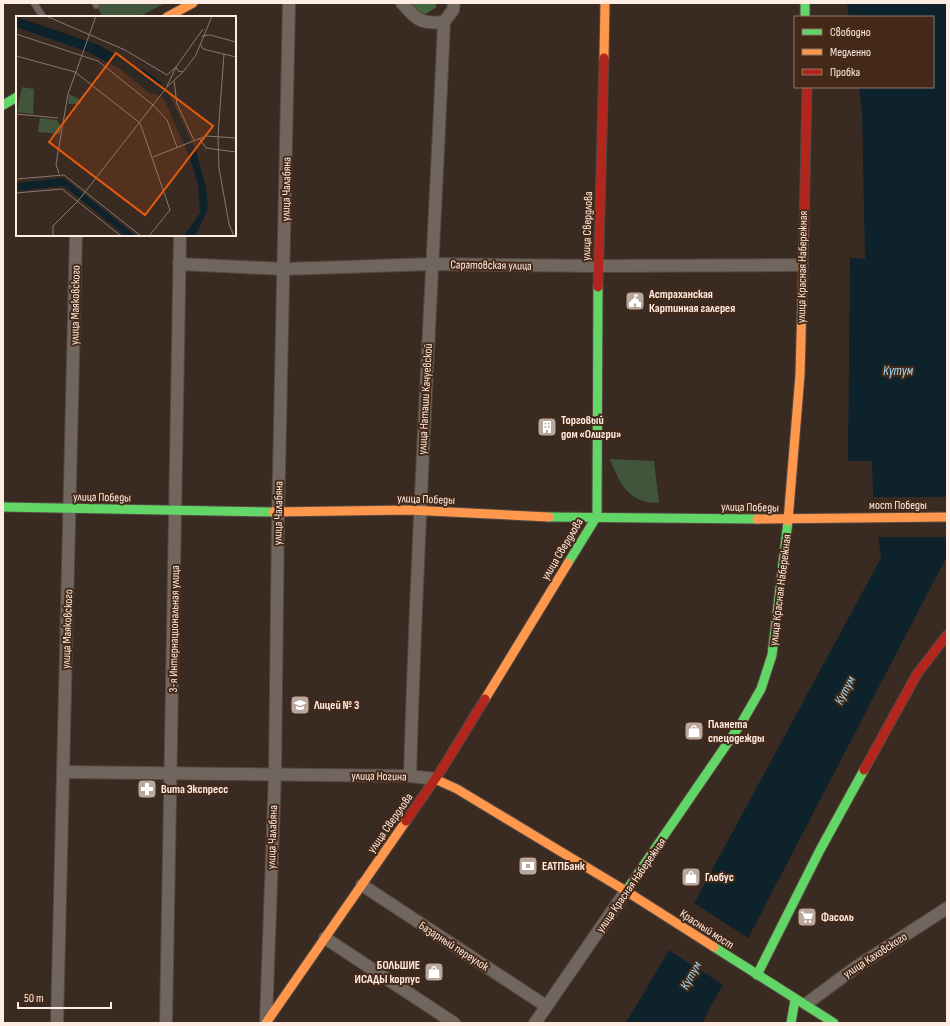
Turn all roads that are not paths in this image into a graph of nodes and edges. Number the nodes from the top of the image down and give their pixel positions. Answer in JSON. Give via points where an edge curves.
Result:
{"nodes":[{"id":1,"x":34,"y":3,"type":"edge"},
{"id":2,"x":289,"y":3,"type":"edge"},
{"id":3,"x":402,"y":3,"type":"edge"},
{"id":4,"x":454,"y":3,"type":"edge"},
{"id":5,"x":605,"y":3,"type":"edge"},
{"id":6,"x":805,"y":3,"type":"edge"},
{"id":7,"x":189,"y":7,"type":"edge"},
{"id":8,"x":42,"y":16,"type":"edge"},
{"id":9,"x":169,"y":16,"type":"edge"},
{"id":10,"x":806,"y":16,"type":"edge"},
{"id":11,"x":444,"y":22,"type":"junction"},
{"id":12,"x":807,"y":88,"type":"edge"},
{"id":13,"x":16,"y":98,"type":"edge"},
{"id":14,"x":3,"y":105,"type":"edge"},
{"id":15,"x":76,"y":236,"type":"edge"},
{"id":16,"x":180,"y":236,"type":"edge"},
{"id":17,"x":179,"y":264,"type":"junction"},
{"id":18,"x":433,"y":264,"type":"junction"},
{"id":19,"x":802,"y":265,"type":"junction"},
{"id":20,"x":598,"y":266,"type":"junction"},
{"id":21,"x":285,"y":269,"type":"junction"},
{"id":22,"x":3,"y":507,"type":"edge"},
{"id":23,"x":71,"y":508,"type":"junction"},
{"id":24,"x":175,"y":510,"type":"junction"},
{"id":25,"x":419,"y":510,"type":"junction"},
{"id":26,"x":278,"y":512,"type":"junction"},
{"id":27,"x":597,"y":516,"type":"junction"},
{"id":28,"x":848,"y":517,"type":"joint"},
{"id":29,"x":947,"y":517,"type":"edge"},
{"id":30,"x":788,"y":519,"type":"junction"},
{"id":31,"x":947,"y":635,"type":"edge"},
{"id":32,"x":63,"y":772,"type":"junction"},
{"id":33,"x":172,"y":772,"type":"junction"},
{"id":34,"x":275,"y":774,"type":"junction"},
{"id":35,"x":410,"y":776,"type":"junction"},
{"id":36,"x":435,"y":779,"type":"junction"},
{"id":37,"x":362,"y":885,"type":"junction"},
{"id":38,"x":626,"y":891,"type":"junction"},
{"id":39,"x":947,"y":908,"type":"edge"},
{"id":40,"x":658,"y":911,"type":"joint"},
{"id":41,"x":325,"y":938,"type":"junction"},
{"id":42,"x":757,"y":975,"type":"junction"},
{"id":43,"x":800,"y":1002,"type":"junction"},
{"id":44,"x":546,"y":1006,"type":"junction"},
{"id":45,"x":57,"y":1023,"type":"edge"},
{"id":46,"x":166,"y":1023,"type":"edge"},
{"id":47,"x":266,"y":1023,"type":"edge"},
{"id":48,"x":454,"y":1023,"type":"edge"},
{"id":49,"x":535,"y":1023,"type":"edge"},
{"id":50,"x":791,"y":1023,"type":"edge"},
{"id":51,"x":834,"y":1023,"type":"edge"}],
"edges":[{"from":1,"to":8,"type":"lane"},
{"from":2,"to":21,"type":"street","name":"улица Чалабяна"},
{"from":3,"to":11,"type":"street","via":[[414,17],[428,23]]},
{"from":4,"to":11,"type":"street","name":"улица Наташи Качуевской","via":[[453,10]]},
{"from":5,"to":20,"type":"main road","name":"улица Свердлова"},
{"from":6,"to":10,"type":"main road"},
{"from":7,"to":9,"type":"main road"},
{"from":11,"to":18,"type":"street","name":"улица Наташи Качуевской"},
{"from":12,"to":19,"type":"main road","name":"улица Красная Набережная"},
{"from":13,"to":14,"type":"main road"},
{"from":15,"to":23,"type":"street","name":"улица Маяковского"},
{"from":16,"to":17,"type":"street","name":"3-я Интернациональная улица"},
{"from":17,"to":21,"type":"street","name":"Саратовская улица"},
{"from":17,"to":24,"type":"street","name":"3-я Интернациональная улица"},
{"from":18,"to":20,"type":"street","name":"Саратовская улица"},
{"from":18,"to":21,"type":"street","name":"Саратовская улица"},
{"from":18,"to":25,"type":"street","name":"улица Наташи Качуевской"},
{"from":19,"to":20,"type":"street","name":"Саратовская улица"},
{"from":19,"to":30,"type":"main road","name":"улица Красная Набережная","via":[[800,375]]},
{"from":20,"to":27,"type":"main road","name":"улица Свердлова"},
{"from":21,"to":26,"type":"street","name":"улица Чалабяна"},
{"from":22,"to":23,"type":"main road","name":"улица Победы"},
{"from":23,"to":24,"type":"main road","name":"улица Победы"},
{"from":23,"to":32,"type":"street","name":"улица Маяковского"},
{"from":24,"to":26,"type":"main road","name":"улица Победы"},
{"from":24,"to":33,"type":"street","name":"3-я Интернациональная улица"},
{"from":25,"to":26,"type":"main road","name":"улица Победы"},
{"from":25,"to":27,"type":"main road","name":"улица Победы","via":[[575,518]]},
{"from":25,"to":35,"type":"street","name":"улица Наташи Качуевской"},
{"from":26,"to":34,"type":"street","name":"улица Чалабяна"},
{"from":27,"to":30,"type":"main road","name":"улица Победы"},
{"from":27,"to":36,"type":"main road","name":"улица Свердлова"},
{"from":28,"to":29,"type":"main road","name":"мост Победы"},
{"from":28,"to":30,"type":"main road","name":"улица Победы"},
{"from":30,"to":38,"type":"main road","name":"улица Красная Набережная","via":[[772,656],[761,689],[742,722]]},
{"from":31,"to":42,"type":"main road","via":[[913,680],[820,850]]},
{"from":32,"to":33,"type":"street","name":"улица Ногина"},
{"from":32,"to":45,"type":"street","name":"улица Маяковского"},
{"from":33,"to":34,"type":"street","name":"улица Ногина"},
{"from":33,"to":46,"type":"street","name":"3-я Интернациональная улица"},
{"from":34,"to":35,"type":"street","name":"улица Ногина"},
{"from":34,"to":47,"type":"street","name":"улица Чалабяна"},
{"from":35,"to":36,"type":"street","name":"улица Ногина"},
{"from":36,"to":37,"type":"main road","name":"улица Свердлова"},
{"from":36,"to":38,"type":"main road","name":"улица Ногина","via":[[457,789]]},
{"from":37,"to":41,"type":"main road","name":"улица Свердлова"},
{"from":37,"to":44,"type":"street","name":"Базарный переулок"},
{"from":38,"to":40,"type":"main road","name":"улица Ногина"},
{"from":38,"to":44,"type":"street","name":"улица Красная Набережная"},
{"from":39,"to":43,"type":"street","name":"улица Каховского"},
{"from":40,"to":42,"type":"main road","name":"Красный мост"},
{"from":41,"to":47,"type":"main road","name":"улица Свердлова"},
{"from":41,"to":48,"type":"street"},
{"from":42,"to":43,"type":"main road","name":"Красный мост"},
{"from":43,"to":50,"type":"main road"},
{"from":43,"to":51,"type":"main road","name":"Красный мост"},
{"from":44,"to":49,"type":"street","name":"улица Красная Набережная"}]}
